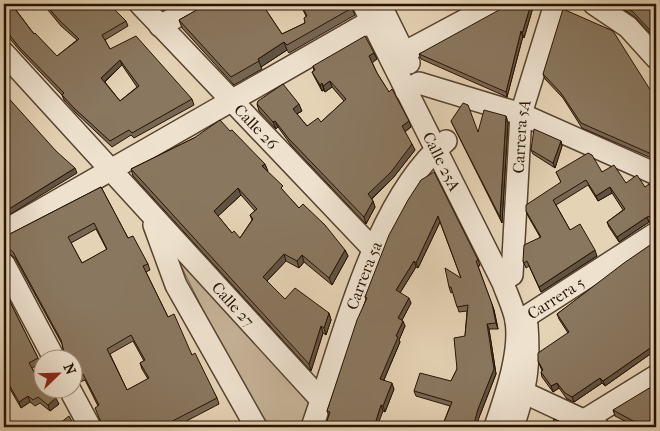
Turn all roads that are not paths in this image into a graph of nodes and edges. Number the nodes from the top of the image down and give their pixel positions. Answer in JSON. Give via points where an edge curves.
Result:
{"nodes":[{"id":1,"x":140,"y":4,"type":"edge"},
{"id":2,"x":156,"y":4,"type":"edge"},
{"id":3,"x":199,"y":4,"type":"edge"},
{"id":4,"x":495,"y":4,"type":"edge"},
{"id":5,"x":555,"y":4,"type":"edge"},
{"id":6,"x":594,"y":4,"type":"edge"},
{"id":7,"x":375,"y":10,"type":"edge"},
{"id":8,"x":164,"y":24,"type":"junction"},
{"id":9,"x":4,"y":52,"type":"edge"},
{"id":10,"x":397,"y":56,"type":"junction"},
{"id":11,"x":656,"y":58,"type":"edge"},
{"id":12,"x":412,"y":87,"type":"junction"},
{"id":13,"x":231,"y":100,"type":"junction"},
{"id":14,"x":521,"y":114,"type":"junction"},
{"id":15,"x":441,"y":145,"type":"junction"},
{"id":16,"x":111,"y":169,"type":"junction"},
{"id":17,"x":656,"y":174,"type":"edge"},
{"id":18,"x":144,"y":208,"type":"junction"},
{"id":19,"x":4,"y":231,"type":"edge"},
{"id":20,"x":656,"y":233,"type":"edge"},
{"id":21,"x":373,"y":249,"type":"junction"},
{"id":22,"x":4,"y":264,"type":"edge"},
{"id":23,"x":512,"y":275,"type":"junction"},
{"id":24,"x":521,"y":319,"type":"junction"},
{"id":25,"x":49,"y":348,"type":"edge"},
{"id":26,"x":656,"y":376,"type":"edge"},
{"id":27,"x":517,"y":389,"type":"junction"},
{"id":28,"x":74,"y":398,"type":"edge"},
{"id":29,"x":322,"y":400,"type":"junction"},
{"id":30,"x":590,"y":424,"type":"edge"},
{"id":31,"x":90,"y":427,"type":"edge"},
{"id":32,"x":256,"y":427,"type":"edge"},
{"id":33,"x":312,"y":427,"type":"edge"},
{"id":34,"x":495,"y":427,"type":"edge"},
{"id":35,"x":513,"y":427,"type":"edge"}],
"edges":[{"from":1,"to":8,"type":"street","name":"Calle 26"},
{"from":2,"to":8,"type":"street"},
{"from":3,"to":8,"type":"street"},
{"from":4,"to":10,"type":"street"},
{"from":5,"to":14,"type":"street","name":"Carrera 5A"},
{"from":6,"to":11,"type":"street","via":[[628,27]]},
{"from":7,"to":10,"type":"street","name":"Calle 25A"},
{"from":7,"to":13,"type":"street"},
{"from":8,"to":13,"type":"street","name":"Calle 26"},
{"from":9,"to":16,"type":"street","name":"Calle 27"},
{"from":10,"to":12,"type":"street","name":"Calle 25A"},
{"from":12,"to":14,"type":"street"},
{"from":12,"to":15,"type":"street","name":"Calle 25A"},
{"from":13,"to":16,"type":"street"},
{"from":13,"to":21,"type":"street","name":"Calle 26"},
{"from":14,"to":17,"type":"street"},
{"from":14,"to":23,"type":"street","name":"Carrera 5A"},
{"from":15,"to":21,"type":"street","name":"Carrera 5a","via":[[407,186]]},
{"from":15,"to":23,"type":"street","name":"Calle 25A"},
{"from":15,"to":24,"type":"street","name":"Calle 25A"},
{"from":16,"to":18,"type":"street","name":"Calle 27"},
{"from":16,"to":19,"type":"street"},
{"from":18,"to":29,"type":"street","name":"Calle 27"},
{"from":18,"to":32,"type":"street","name":"Calle 27","via":[[158,234],[176,285]]},
{"from":20,"to":24,"type":"street","name":"Carrera 5"},
{"from":21,"to":29,"type":"street","name":"Carrera 5a"},
{"from":22,"to":25,"type":"street"},
{"from":23,"to":24,"type":"street","name":"Calle 25A"},
{"from":24,"to":27,"type":"street","name":"Carrera 5","via":[[514,356]]},
{"from":26,"to":30,"type":"street"},
{"from":27,"to":30,"type":"street"},
{"from":27,"to":34,"type":"street","name":"Carrera 5"},
{"from":27,"to":35,"type":"street","name":"Carrera 5"},
{"from":28,"to":31,"type":"street"},
{"from":29,"to":33,"type":"street","name":"Carrera 5a"}]}
